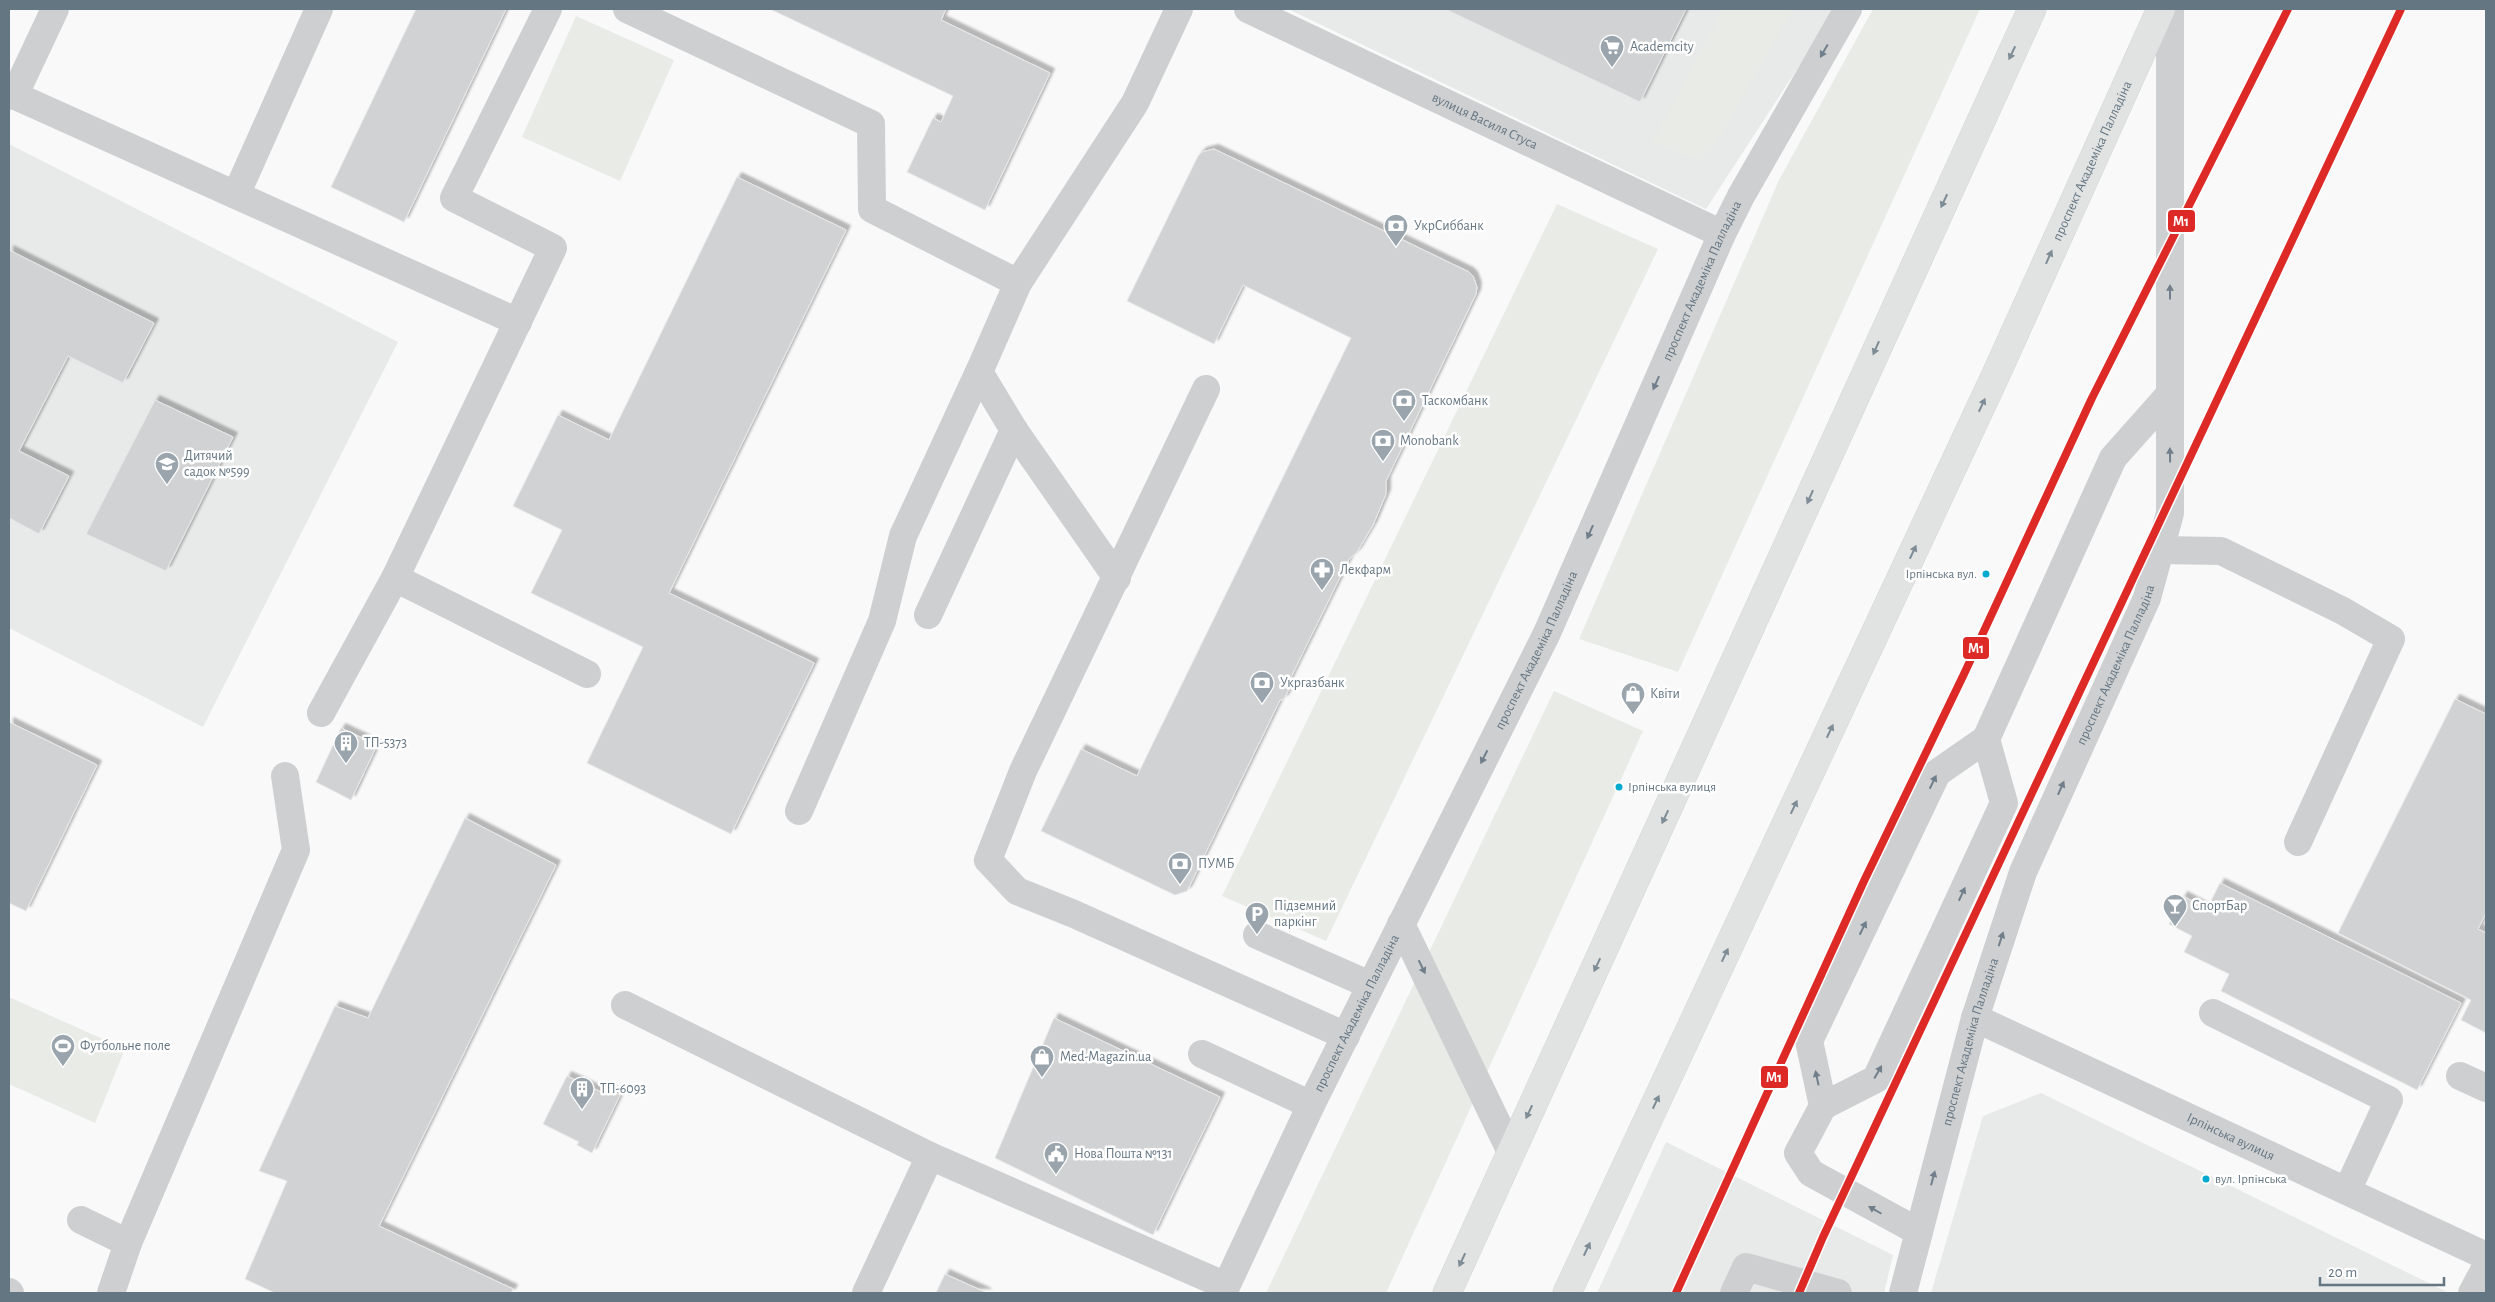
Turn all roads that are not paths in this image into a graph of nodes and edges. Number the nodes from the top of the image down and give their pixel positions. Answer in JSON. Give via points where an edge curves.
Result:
{"nodes":[{"id":1,"x":55,"y":9,"type":"edge"},
{"id":2,"x":319,"y":9,"type":"edge"},
{"id":3,"x":548,"y":9,"type":"edge"},
{"id":4,"x":628,"y":9,"type":"edge"},
{"id":5,"x":1179,"y":9,"type":"edge"},
{"id":6,"x":1248,"y":9,"type":"edge"},
{"id":7,"x":1848,"y":9,"type":"edge"},
{"id":8,"x":2032,"y":9,"type":"edge"},
{"id":9,"x":2161,"y":9,"type":"edge"},
{"id":10,"x":2170,"y":9,"type":"edge"},
{"id":11,"x":11,"y":95,"type":"edge"},
{"id":12,"x":236,"y":195,"type":"junction"},
{"id":13,"x":1722,"y":234,"type":"junction"},
{"id":14,"x":1018,"y":283,"type":"junction"},
{"id":15,"x":518,"y":322,"type":"junction"},
{"id":16,"x":979,"y":372,"type":"junction"},
{"id":17,"x":1206,"y":388,"type":"dead end"},
{"id":18,"x":2170,"y":395,"type":"junction"},
{"id":19,"x":1014,"y":430,"type":"junction"},
{"id":20,"x":2161,"y":550,"type":"junction"},
{"id":21,"x":396,"y":578,"type":"junction"},
{"id":22,"x":1117,"y":578,"type":"junction"},
{"id":23,"x":928,"y":615,"type":"dead end"},
{"id":24,"x":587,"y":674,"type":"dead end"},
{"id":25,"x":321,"y":713,"type":"dead end"},
{"id":26,"x":1986,"y":739,"type":"junction"},
{"id":27,"x":285,"y":776,"type":"dead end"},
{"id":28,"x":799,"y":811,"type":"dead end"},
{"id":29,"x":2298,"y":842,"type":"dead end"},
{"id":30,"x":1401,"y":924,"type":"junction"},
{"id":31,"x":1257,"y":935,"type":"dead end"},
{"id":32,"x":1370,"y":985,"type":"junction"},
{"id":33,"x":625,"y":1005,"type":"dead end"},
{"id":34,"x":2213,"y":1013,"type":"dead end"},
{"id":35,"x":1975,"y":1018,"type":"junction"},
{"id":36,"x":1346,"y":1036,"type":"junction"},
{"id":37,"x":1202,"y":1054,"type":"dead end"},
{"id":38,"x":2460,"y":1076,"type":"dead end"},
{"id":39,"x":2486,"y":1088,"type":"edge"},
{"id":40,"x":1311,"y":1105,"type":"junction"},
{"id":41,"x":1823,"y":1106,"type":"junction"},
{"id":42,"x":1511,"y":1152,"type":"junction"},
{"id":43,"x":930,"y":1156,"type":"junction"},
{"id":44,"x":2347,"y":1191,"type":"junction"},
{"id":45,"x":81,"y":1220,"type":"dead end"},
{"id":46,"x":1919,"y":1232,"type":"junction"},
{"id":47,"x":128,"y":1243,"type":"junction"},
{"id":48,"x":2486,"y":1256,"type":"edge"},
{"id":49,"x":2486,"y":1267,"type":"edge"},
{"id":50,"x":1225,"y":1290,"type":"edge"},
{"id":51,"x":111,"y":1293,"type":"edge"},
{"id":52,"x":866,"y":1293,"type":"edge"},
{"id":53,"x":1447,"y":1293,"type":"edge"},
{"id":54,"x":1567,"y":1293,"type":"edge"},
{"id":55,"x":1734,"y":1293,"type":"edge"},
{"id":56,"x":1838,"y":1293,"type":"edge"},
{"id":57,"x":1903,"y":1293,"type":"edge"},
{"id":58,"x":2472,"y":1293,"type":"edge"}],
"edges":[{"from":1,"to":11,"type":"street"},
{"from":2,"to":12,"type":"street"},
{"from":3,"to":15,"type":"street","via":[[454,198],[553,248]]},
{"from":4,"to":14,"type":"street","via":[[871,124],[872,209]]},
{"from":5,"to":14,"type":"street","via":[[1135,103]]},
{"from":6,"to":13,"type":"street","name":"вулиця Василя Стуса"},
{"from":7,"to":13,"type":"street","name":"проспект Академіка Палладіна","one_way":true},
{"from":8,"to":42,"type":"highway","one_way":true},
{"from":54,"to":9,"type":"highway","name":"проспект Академіка Палладіна","one_way":true,"via":[[1998,370]]},
{"from":18,"to":10,"type":"street","name":"проспект Академіка Палладіна","one_way":true},
{"from":11,"to":12,"type":"street"},
{"from":12,"to":15,"type":"street"},
{"from":13,"to":30,"type":"street","name":"проспект Академіка Палладіна","one_way":true,"via":[[1547,633]]},
{"from":14,"to":16,"type":"street"},
{"from":15,"to":21,"type":"street"},
{"from":16,"to":19,"type":"street"},
{"from":16,"to":28,"type":"street","via":[[904,536],[882,621]]},
{"from":17,"to":22,"type":"street"},
{"from":20,"to":18,"type":"street","name":"проспект Академіка Палладіна","one_way":true,"via":[[2170,514]]},
{"from":18,"to":26,"type":"street","via":[[2113,458]]},
{"from":19,"to":22,"type":"street"},
{"from":19,"to":23,"type":"street"},
{"from":20,"to":29,"type":"street","via":[[2221,551],[2391,638]]},
{"from":35,"to":20,"type":"street","name":"проспект Академіка Палладіна","one_way":true,"via":[[2023,872],[2146,598]]},
{"from":21,"to":24,"type":"street"},
{"from":21,"to":25,"type":"street"},
{"from":22,"to":36,"type":"street","via":[[1023,771],[988,860],[1017,891]]},
{"from":41,"to":26,"type":"street","one_way":true,"via":[[1809,1041],[1937,772]]},
{"from":41,"to":26,"type":"street","one_way":true,"via":[[1876,1079],[2004,803]]},
{"from":27,"to":47,"type":"street","via":[[296,850]]},
{"from":30,"to":32,"type":"street","name":"проспект Академіка Палладіна"},
{"from":30,"to":42,"type":"street","one_way":true},
{"from":31,"to":32,"type":"street"},
{"from":32,"to":36,"type":"street","name":"проспект Академіка Палладіна"},
{"from":33,"to":43,"type":"street"},
{"from":34,"to":44,"type":"street","via":[[2390,1100]]},
{"from":35,"to":44,"type":"street","name":"Ірпінська вулиця"},
{"from":46,"to":35,"type":"street","name":"проспект Академіка Палладіна","one_way":true},
{"from":36,"to":40,"type":"street","name":"проспект Академіка Палладіна"},
{"from":37,"to":40,"type":"street"},
{"from":38,"to":39,"type":"street"},
{"from":40,"to":50,"type":"street","name":"проспект Академіка Палладіна"},
{"from":46,"to":41,"type":"street","one_way":true,"via":[[1811,1173],[1798,1153]]},
{"from":42,"to":53,"type":"highway","one_way":true},
{"from":43,"to":50,"type":"street"},
{"from":43,"to":52,"type":"street"},
{"from":44,"to":48,"type":"street","name":"Ірпінська вулиця"},
{"from":45,"to":47,"type":"street"},
{"from":46,"to":57,"type":"street","name":"проспект Академіка Палладіна"},
{"from":47,"to":51,"type":"street"},
{"from":49,"to":58,"type":"street"},
{"from":55,"to":56,"type":"street","via":[[1746,1267]]}]}
